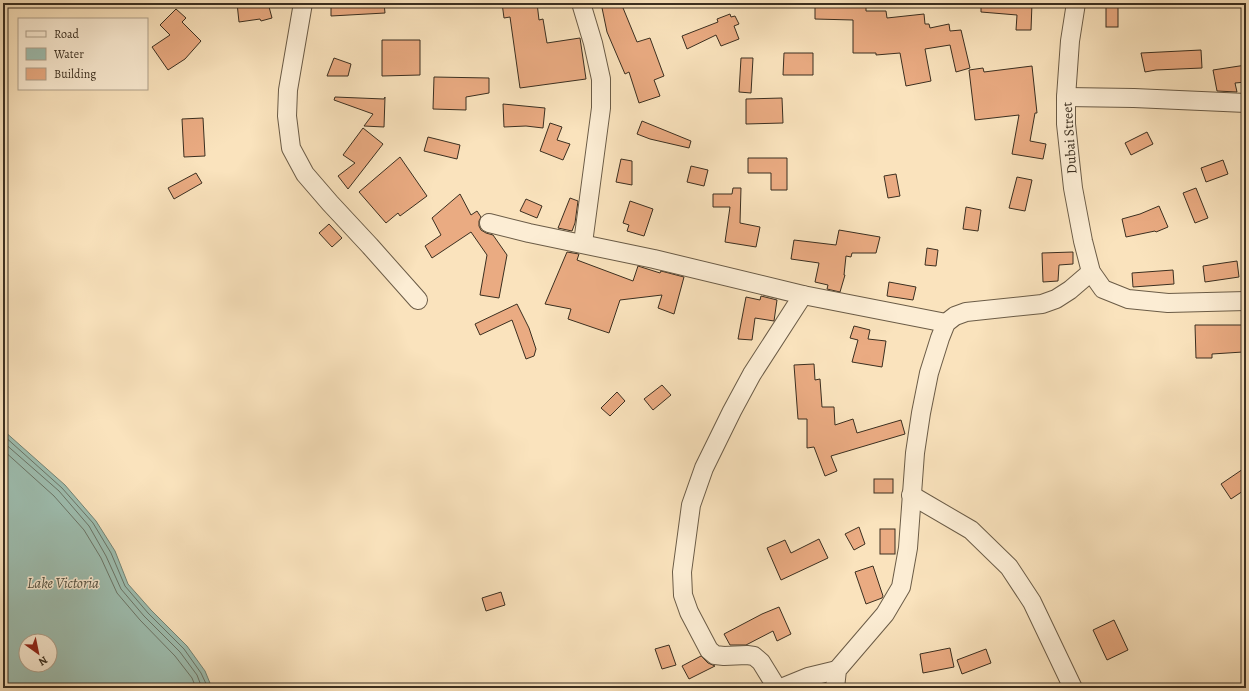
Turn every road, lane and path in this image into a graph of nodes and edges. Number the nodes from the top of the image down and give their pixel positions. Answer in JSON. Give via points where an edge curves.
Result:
{"nodes":[{"id":1,"x":303,"y":3,"type":"edge"},
{"id":2,"x":581,"y":3,"type":"edge"},
{"id":3,"x":1076,"y":3,"type":"edge"},
{"id":4,"x":1066,"y":97,"type":"junction"},
{"id":5,"x":1246,"y":103,"type":"edge"},
{"id":6,"x":489,"y":223,"type":"dead end"},
{"id":7,"x":583,"y":243,"type":"junction"},
{"id":8,"x":1090,"y":272,"type":"junction"},
{"id":9,"x":803,"y":295,"type":"junction"},
{"id":10,"x":418,"y":300,"type":"dead end"},
{"id":11,"x":1246,"y":302,"type":"edge"},
{"id":12,"x":946,"y":323,"type":"junction"},
{"id":13,"x":911,"y":494,"type":"junction"},
{"id":14,"x":837,"y":670,"type":"junction"},
{"id":15,"x":777,"y":688,"type":"edge"},
{"id":16,"x":781,"y":688,"type":"edge"},
{"id":17,"x":835,"y":688,"type":"edge"},
{"id":18,"x":1073,"y":688,"type":"edge"}],
"edges":[{"from":1,"to":10,"type":"street","via":[[288,90],[287,116],[291,148],[305,174]]},
{"from":2,"to":7,"type":"street","via":[[600,79],[601,108]]},
{"from":3,"to":4,"type":"street","name":"Dubai Street"},
{"from":4,"to":5,"type":"street"},
{"from":4,"to":8,"type":"street","name":"Dubai Street","via":[[1066,124],[1073,188]]},
{"from":6,"to":7,"type":"street"},
{"from":7,"to":9,"type":"street"},
{"from":8,"to":11,"type":"street","via":[[1103,288],[1128,299],[1168,303]]},
{"from":8,"to":12,"type":"street","via":[[1070,290],[1042,304],[966,312]]},
{"from":9,"to":12,"type":"street"},
{"from":9,"to":15,"type":"street","via":[[752,374],[704,468],[692,506],[682,572],[683,595],[700,636],[709,650],[715,655],[754,656],[761,662]]},
{"from":12,"to":13,"type":"street","via":[[929,373],[915,453]]},
{"from":13,"to":14,"type":"street","via":[[908,548],[901,587],[885,614]]},
{"from":13,"to":18,"type":"street","via":[[971,530],[1009,567],[1032,602]]},
{"from":14,"to":16,"type":"street","via":[[808,677]]},
{"from":14,"to":17,"type":"street"}]}
